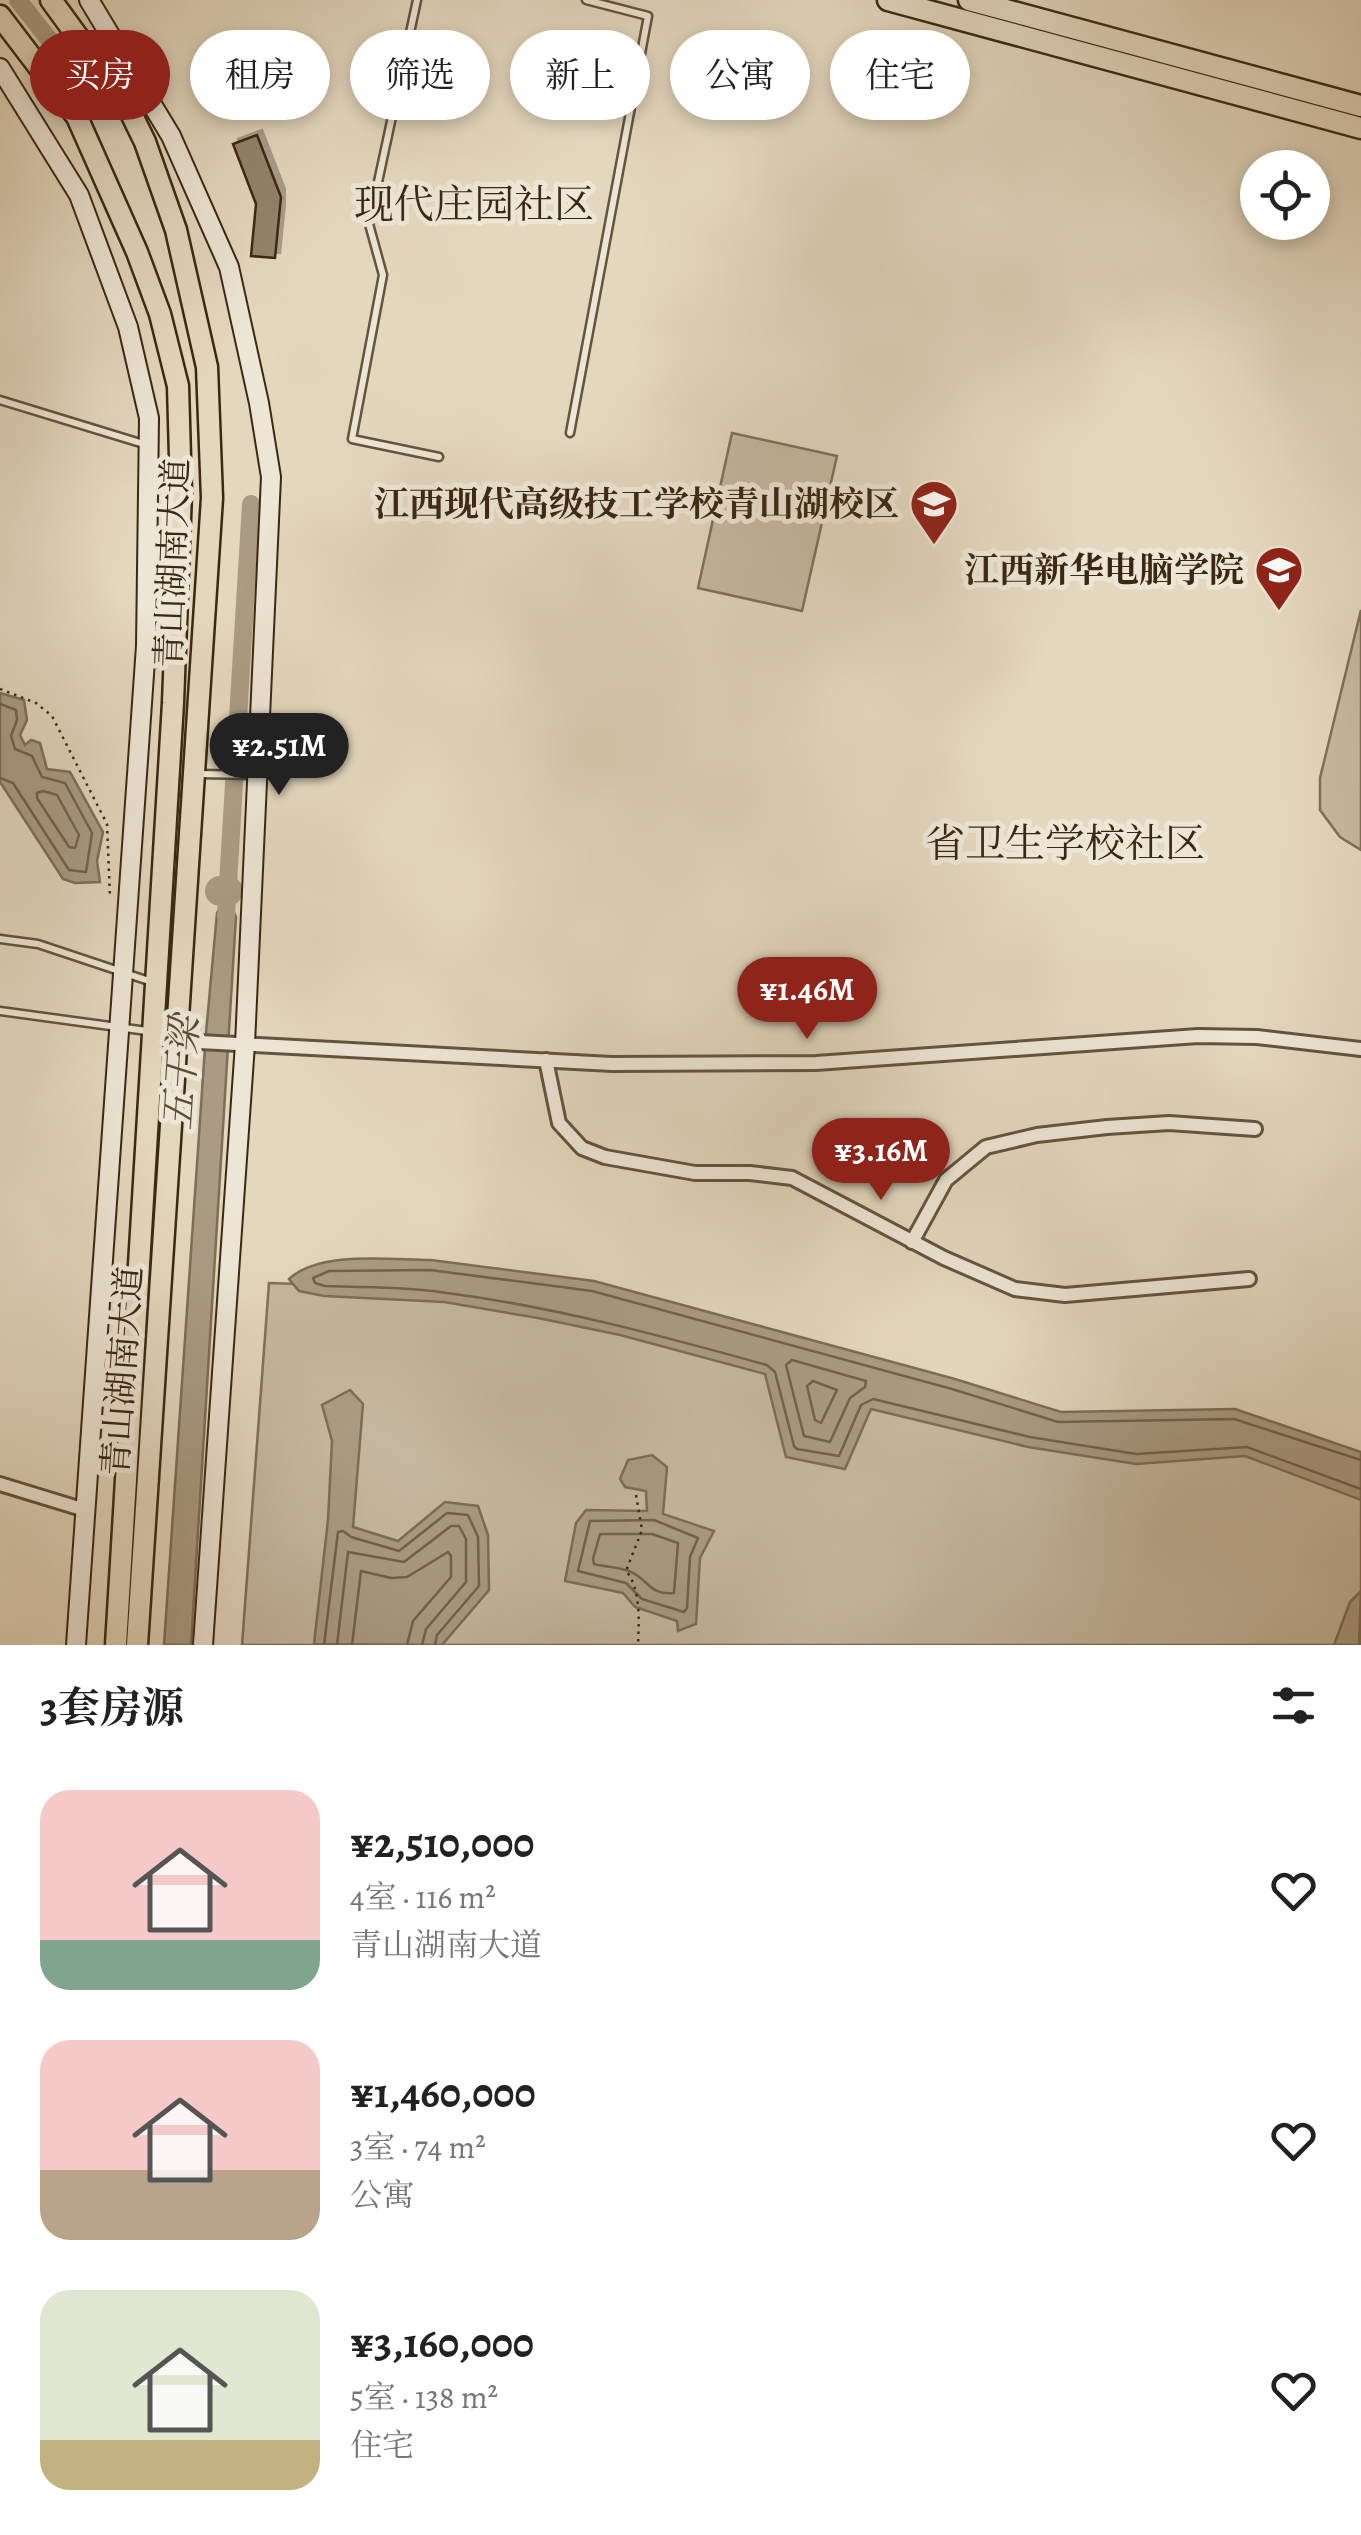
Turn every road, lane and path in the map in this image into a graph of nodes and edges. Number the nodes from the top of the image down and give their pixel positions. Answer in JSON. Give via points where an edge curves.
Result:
{"nodes":[{"id":1,"x":50,"y":0,"type":"edge"},
{"id":2,"x":88,"y":0,"type":"edge"},
{"id":3,"x":417,"y":0,"type":"edge"},
{"id":4,"x":586,"y":0,"type":"edge"},
{"id":5,"x":888,"y":0,"type":"edge"},
{"id":6,"x":969,"y":0,"type":"edge"},
{"id":7,"x":0,"y":16,"type":"edge"},
{"id":8,"x":0,"y":68,"type":"edge"},
{"id":9,"x":1361,"y":106,"type":"edge"},
{"id":10,"x":165,"y":126,"type":"junction"},
{"id":11,"x":1361,"y":128,"type":"edge"},
{"id":12,"x":144,"y":142,"type":"junction"},
{"id":13,"x":0,"y":400,"type":"edge"},
{"id":14,"x":570,"y":434,"type":"dead end"},
{"id":15,"x":149,"y":445,"type":"junction"},
{"id":16,"x":439,"y":457,"type":"dead end"},
{"id":17,"x":0,"y":688,"type":"edge"},
{"id":18,"x":203,"y":774,"type":"junction"},
{"id":19,"x":255,"y":775,"type":"junction"},
{"id":20,"x":110,"y":904,"type":"dead end"},
{"id":21,"x":0,"y":939,"type":"edge"},
{"id":22,"x":124,"y":972,"type":"junction"},
{"id":23,"x":156,"y":983,"type":"junction"},
{"id":24,"x":0,"y":1010,"type":"edge"},
{"id":25,"x":120,"y":1027,"type":"junction"},
{"id":26,"x":155,"y":1032,"type":"junction"},
{"id":27,"x":176,"y":1037,"type":"junction"},
{"id":28,"x":242,"y":1044,"type":"junction"},
{"id":29,"x":1361,"y":1049,"type":"edge"},
{"id":30,"x":546,"y":1060,"type":"junction"},
{"id":31,"x":1255,"y":1129,"type":"dead end"},
{"id":32,"x":912,"y":1242,"type":"junction"},
{"id":33,"x":1249,"y":1279,"type":"dead end"},
{"id":34,"x":0,"y":1484,"type":"edge"},
{"id":35,"x":636,"y":1495,"type":"dead end"},
{"id":36,"x":86,"y":1510,"type":"junction"},
{"id":37,"x":76,"y":1645,"type":"edge"},
{"id":38,"x":116,"y":1645,"type":"edge"},
{"id":39,"x":137,"y":1645,"type":"edge"},
{"id":40,"x":202,"y":1645,"type":"edge"},
{"id":41,"x":638,"y":1645,"type":"edge"}],
"edges":[{"from":1,"to":12,"type":"main road","name":"青山湖南大道","via":[[126,103]]},
{"from":2,"to":10,"type":"main road"},
{"from":3,"to":16,"type":"lane","via":[[369,224],[383,275],[352,439]]},
{"from":4,"to":14,"type":"lane","via":[[648,16]]},
{"from":5,"to":11,"type":"main road"},
{"from":6,"to":9,"type":"main road"},
{"from":7,"to":23,"type":"main road","name":"青山湖南大道","via":[[77,116],[143,267],[178,386],[181,493]]},
{"from":8,"to":15,"type":"main road","via":[[79,194],[128,328]]},
{"from":10,"to":12,"type":"street"},
{"from":10,"to":19,"type":"main road","via":[[228,267],[271,477]]},
{"from":12,"to":18,"type":"main road","name":"青山湖南大道","via":[[176,230],[207,367],[212,498]]},
{"from":13,"to":15,"type":"lane"},
{"from":15,"to":22,"type":"main road","via":[[146,646]]},
{"from":17,"to":20,"type":"path","via":[[52,716],[107,824]]},
{"from":18,"to":19,"type":"lane"},
{"from":18,"to":27,"type":"main road","name":"青山湖南大道"},
{"from":19,"to":28,"type":"main road"},
{"from":21,"to":22,"type":"lane"},
{"from":22,"to":23,"type":"lane"},
{"from":22,"to":25,"type":"main road"},
{"from":23,"to":26,"type":"main road","name":"青山湖南大道"},
{"from":24,"to":25,"type":"lane"},
{"from":25,"to":26,"type":"lane"},
{"from":25,"to":36,"type":"main road"},
{"from":26,"to":27,"type":"street"},
{"from":26,"to":38,"type":"main road","name":"青山湖南大道"},
{"from":27,"to":28,"type":"street"},
{"from":27,"to":39,"type":"main road","name":"青山湖南大道"},
{"from":28,"to":30,"type":"street"},
{"from":28,"to":40,"type":"main road"},
{"from":29,"to":30,"type":"street","via":[[1198,1036],[816,1063]]},
{"from":30,"to":32,"type":"street","via":[[559,1123],[582,1148],[695,1173],[792,1178]]},
{"from":31,"to":32,"type":"street","via":[[1107,1127],[986,1147],[946,1180]]},
{"from":32,"to":33,"type":"street","via":[[1016,1289],[1066,1295]]},
{"from":34,"to":36,"type":"street"},
{"from":35,"to":41,"type":"path","via":[[642,1530],[626,1570],[639,1614]]},
{"from":36,"to":37,"type":"main road"}]}
